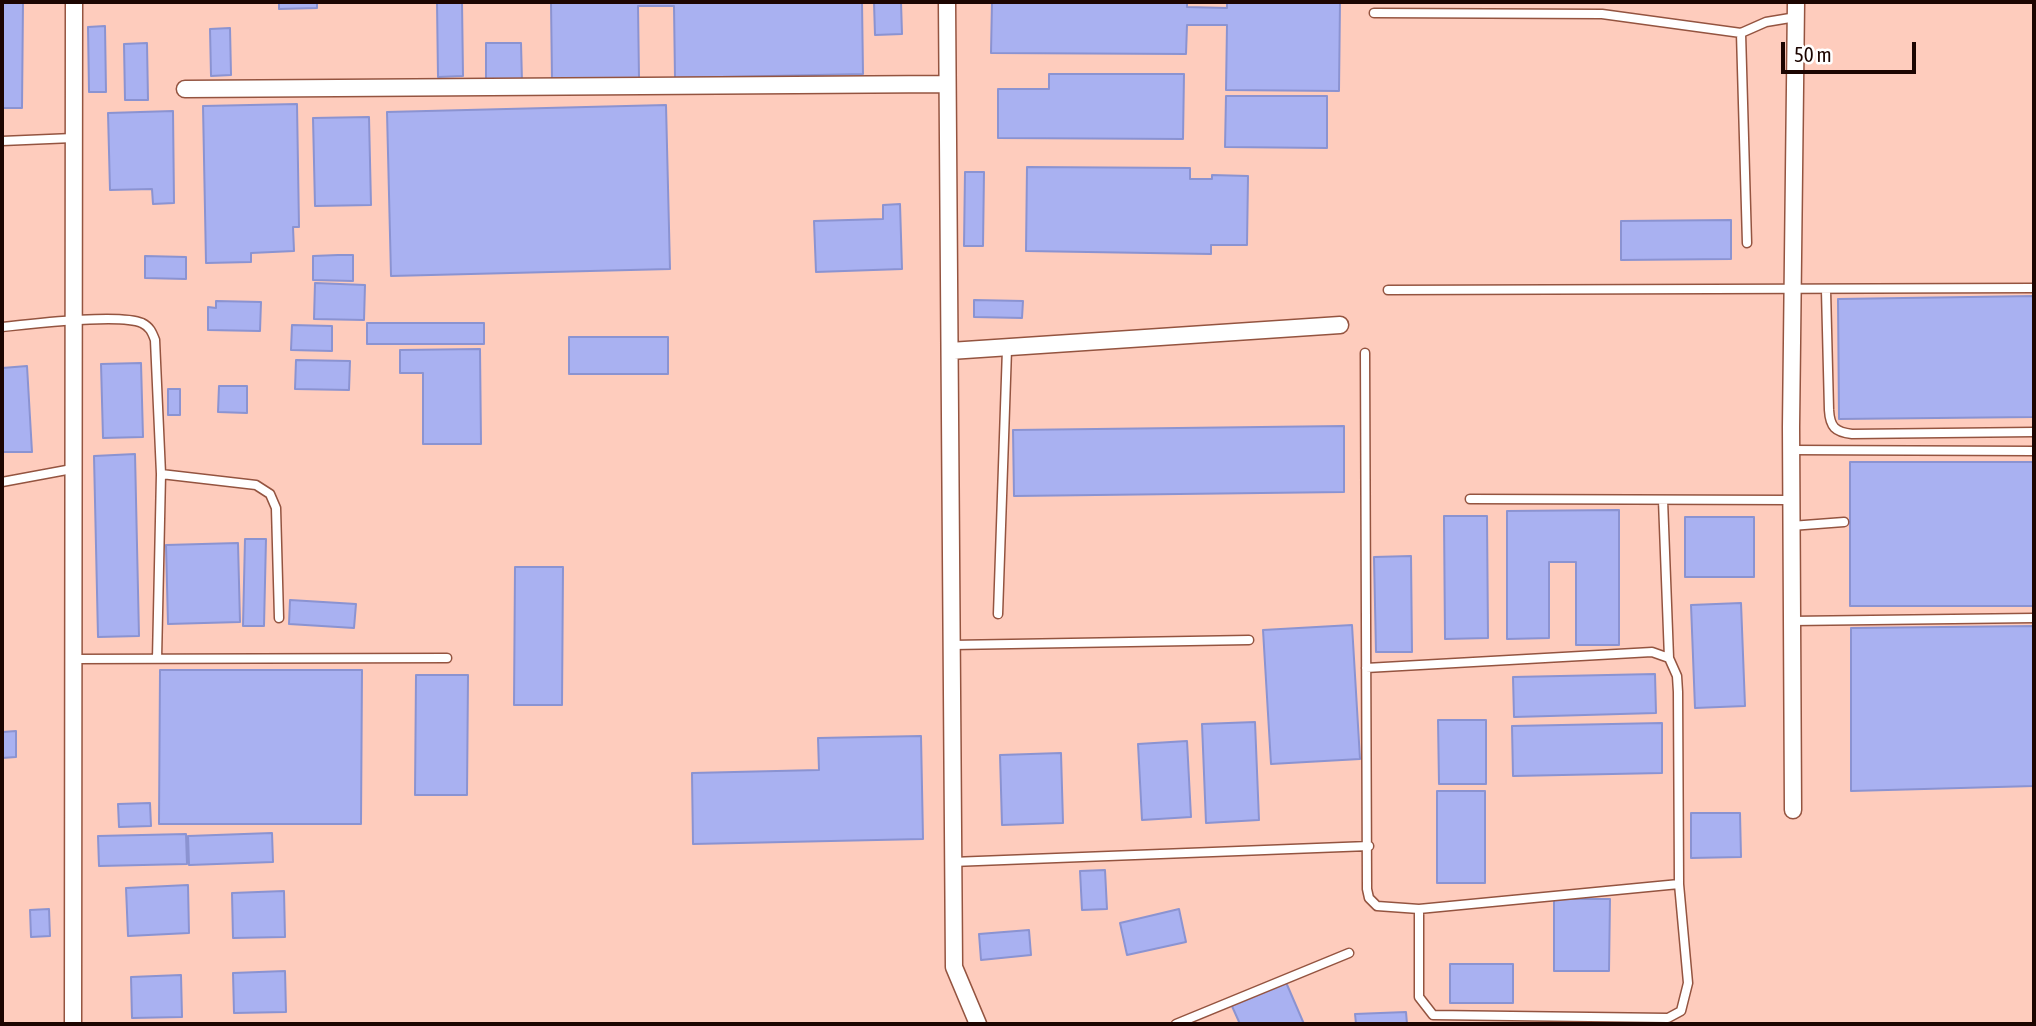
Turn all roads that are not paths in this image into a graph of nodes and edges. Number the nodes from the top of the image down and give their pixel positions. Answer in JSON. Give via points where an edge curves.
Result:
{"nodes":[{"id":1,"x":74,"y":2,"type":"edge"},
{"id":2,"x":947,"y":2,"type":"edge"},
{"id":3,"x":1796,"y":9,"type":"edge"},
{"id":4,"x":1374,"y":13,"type":"dead end"},
{"id":5,"x":1741,"y":33,"type":"junction"},
{"id":6,"x":947,"y":84,"type":"junction"},
{"id":7,"x":185,"y":89,"type":"dead end"},
{"id":8,"x":73,"y":138,"type":"junction"},
{"id":9,"x":2,"y":141,"type":"edge"},
{"id":10,"x":1747,"y":243,"type":"dead end"},
{"id":11,"x":2034,"y":288,"type":"edge"},
{"id":12,"x":1388,"y":289,"type":"dead end"},
{"id":13,"x":1793,"y":290,"type":"junction"},
{"id":14,"x":1826,"y":290,"type":"junction"},
{"id":15,"x":72,"y":320,"type":"junction"},
{"id":16,"x":1340,"y":326,"type":"dead end"},
{"id":17,"x":2,"y":327,"type":"edge"},
{"id":18,"x":1007,"y":349,"type":"junction"},
{"id":19,"x":950,"y":351,"type":"junction"},
{"id":20,"x":1365,"y":353,"type":"dead end"},
{"id":21,"x":2034,"y":432,"type":"edge"},
{"id":22,"x":1791,"y":450,"type":"junction"},
{"id":23,"x":2034,"y":451,"type":"edge"},
{"id":24,"x":72,"y":469,"type":"junction"},
{"id":25,"x":161,"y":474,"type":"junction"},
{"id":26,"x":2,"y":482,"type":"edge"},
{"id":27,"x":1470,"y":499,"type":"dead end"},
{"id":28,"x":1663,"y":500,"type":"junction"},
{"id":29,"x":1791,"y":500,"type":"junction"},
{"id":30,"x":1844,"y":522,"type":"dead end"},
{"id":31,"x":1791,"y":526,"type":"junction"},
{"id":32,"x":998,"y":614,"type":"dead end"},
{"id":33,"x":279,"y":618,"type":"dead end"},
{"id":34,"x":2034,"y":618,"type":"edge"},
{"id":35,"x":1791,"y":621,"type":"junction"},
{"id":36,"x":1249,"y":640,"type":"dead end"},
{"id":37,"x":952,"y":645,"type":"junction"},
{"id":38,"x":447,"y":658,"type":"dead end"},
{"id":39,"x":1669,"y":658,"type":"junction"},
{"id":40,"x":72,"y":659,"type":"junction"},
{"id":41,"x":157,"y":659,"type":"junction"},
{"id":42,"x":1366,"y":668,"type":"junction"},
{"id":43,"x":1793,"y":810,"type":"dead end"},
{"id":44,"x":1368,"y":846,"type":"junction"},
{"id":45,"x":952,"y":862,"type":"junction"},
{"id":46,"x":1679,"y":884,"type":"junction"},
{"id":47,"x":1419,"y":909,"type":"junction"},
{"id":48,"x":1349,"y":953,"type":"dead end"},
{"id":49,"x":73,"y":1024,"type":"edge"},
{"id":50,"x":978,"y":1024,"type":"edge"},
{"id":51,"x":1176,"y":1024,"type":"edge"}],
"edges":[{"from":1,"to":8,"type":"street"},
{"from":2,"to":6,"type":"street"},
{"from":3,"to":5,"type":"lane"},
{"from":3,"to":13,"type":"street"},
{"from":4,"to":5,"type":"lane","via":[[1602,14]]},
{"from":5,"to":10,"type":"lane"},
{"from":6,"to":7,"type":"street"},
{"from":6,"to":19,"type":"street"},
{"from":8,"to":9,"type":"lane"},
{"from":8,"to":15,"type":"street"},
{"from":11,"to":14,"type":"lane"},
{"from":12,"to":13,"type":"lane"},
{"from":13,"to":14,"type":"lane"},
{"from":13,"to":22,"type":"street"},
{"from":14,"to":21,"type":"lane","via":[[1829,410],[1830,424],[1836,430],[1852,434]]},
{"from":15,"to":17,"type":"lane"},
{"from":15,"to":24,"type":"street"},
{"from":15,"to":25,"type":"lane","via":[[136,321],[152,331]]},
{"from":16,"to":18,"type":"street"},
{"from":18,"to":19,"type":"street"},
{"from":18,"to":32,"type":"lane"},
{"from":19,"to":37,"type":"street"},
{"from":20,"to":42,"type":"lane"},
{"from":22,"to":23,"type":"lane"},
{"from":22,"to":29,"type":"street"},
{"from":24,"to":26,"type":"lane"},
{"from":24,"to":40,"type":"street"},
{"from":25,"to":33,"type":"lane","via":[[256,485],[270,494],[276,508]]},
{"from":25,"to":41,"type":"lane"},
{"from":27,"to":28,"type":"lane"},
{"from":28,"to":29,"type":"lane"},
{"from":28,"to":39,"type":"lane"},
{"from":29,"to":31,"type":"street"},
{"from":30,"to":31,"type":"lane"},
{"from":31,"to":35,"type":"street"},
{"from":34,"to":35,"type":"lane"},
{"from":35,"to":43,"type":"street"},
{"from":36,"to":37,"type":"lane"},
{"from":37,"to":45,"type":"street"},
{"from":38,"to":41,"type":"lane"},
{"from":39,"to":42,"type":"lane","via":[[1652,652]]},
{"from":39,"to":46,"type":"lane","via":[[1678,692]]},
{"from":40,"to":41,"type":"lane"},
{"from":40,"to":49,"type":"street"},
{"from":42,"to":44,"type":"lane"},
{"from":44,"to":45,"type":"lane"},
{"from":44,"to":47,"type":"lane","via":[[1369,898],[1377,906]]},
{"from":45,"to":50,"type":"street","via":[[954,967]]},
{"from":46,"to":47,"type":"lane"},
{"from":46,"to":47,"type":"lane","via":[[1688,983],[1681,1011],[1668,1018],[1433,1016],[1419,997]]},
{"from":48,"to":51,"type":"lane"}]}
